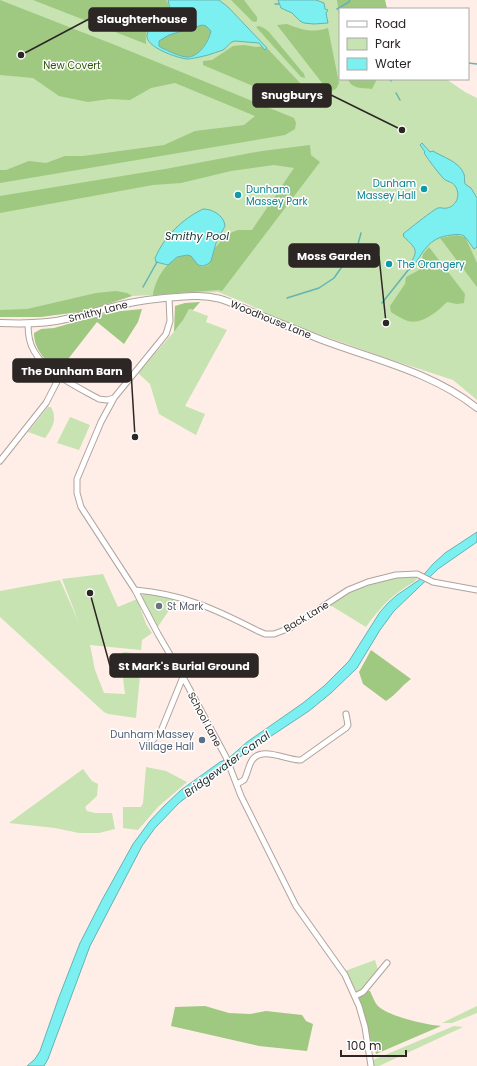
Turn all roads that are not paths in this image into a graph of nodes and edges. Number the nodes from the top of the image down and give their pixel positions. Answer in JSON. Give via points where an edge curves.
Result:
{"nodes":[{"id":1,"x":169,"y":298,"type":"junction"},
{"id":2,"x":0,"y":323,"type":"edge"},
{"id":3,"x":28,"y":324,"type":"junction"},
{"id":4,"x":60,"y":376,"type":"junction"},
{"id":5,"x":114,"y":398,"type":"junction"},
{"id":6,"x":99,"y":399,"type":"junction"},
{"id":7,"x":477,"y":408,"type":"edge"},
{"id":8,"x":106,"y":412,"type":"junction"},
{"id":9,"x":0,"y":462,"type":"edge"},
{"id":10,"x":134,"y":590,"type":"junction"},
{"id":11,"x":477,"y":590,"type":"edge"},
{"id":12,"x":183,"y":677,"type":"junction"},
{"id":13,"x":346,"y":714,"type":"dead end"},
{"id":14,"x":151,"y":742,"type":"dead end"},
{"id":15,"x":237,"y":784,"type":"junction"},
{"id":16,"x":387,"y":963,"type":"dead end"},
{"id":17,"x":355,"y":996,"type":"junction"},
{"id":18,"x":371,"y":1066,"type":"edge"}],
"edges":[{"from":1,"to":3,"type":"main road","name":"Smithy Lane"},
{"from":1,"to":5,"type":"street","via":[[170,321],[166,334]]},
{"from":1,"to":7,"type":"main road","name":"Woodhouse Lane","via":[[220,298],[325,341],[384,360],[432,380],[462,396]]},
{"from":2,"to":3,"type":"main road","name":"Smithy Lane"},
{"from":3,"to":4,"type":"street","via":[[33,350]]},
{"from":4,"to":6,"type":"street"},
{"from":4,"to":9,"type":"street","via":[[43,408]]},
{"from":5,"to":6,"type":"street"},
{"from":5,"to":8,"type":"street","name":"School Lane"},
{"from":6,"to":8,"type":"street"},
{"from":8,"to":10,"type":"street","name":"School Lane","via":[[79,472],[77,493],[81,506]]},
{"from":10,"to":11,"type":"street","name":"Back Lane","via":[[199,603],[258,631],[274,634],[290,628],[355,586],[396,575],[421,575],[431,581]]},
{"from":10,"to":12,"type":"street","name":"School Lane"},
{"from":12,"to":14,"type":"street","via":[[161,731]]},
{"from":12,"to":15,"type":"street","name":"School Lane","via":[[226,757]]},
{"from":13,"to":15,"type":"street","via":[[346,728],[301,760],[272,753],[260,755],[251,761],[244,780]]},
{"from":15,"to":17,"type":"street","name":"School Lane","via":[[296,906],[345,975]]},
{"from":16,"to":17,"type":"street","via":[[362,992]]},
{"from":17,"to":18,"type":"street","name":"School Lane","via":[[365,1027]]}]}
